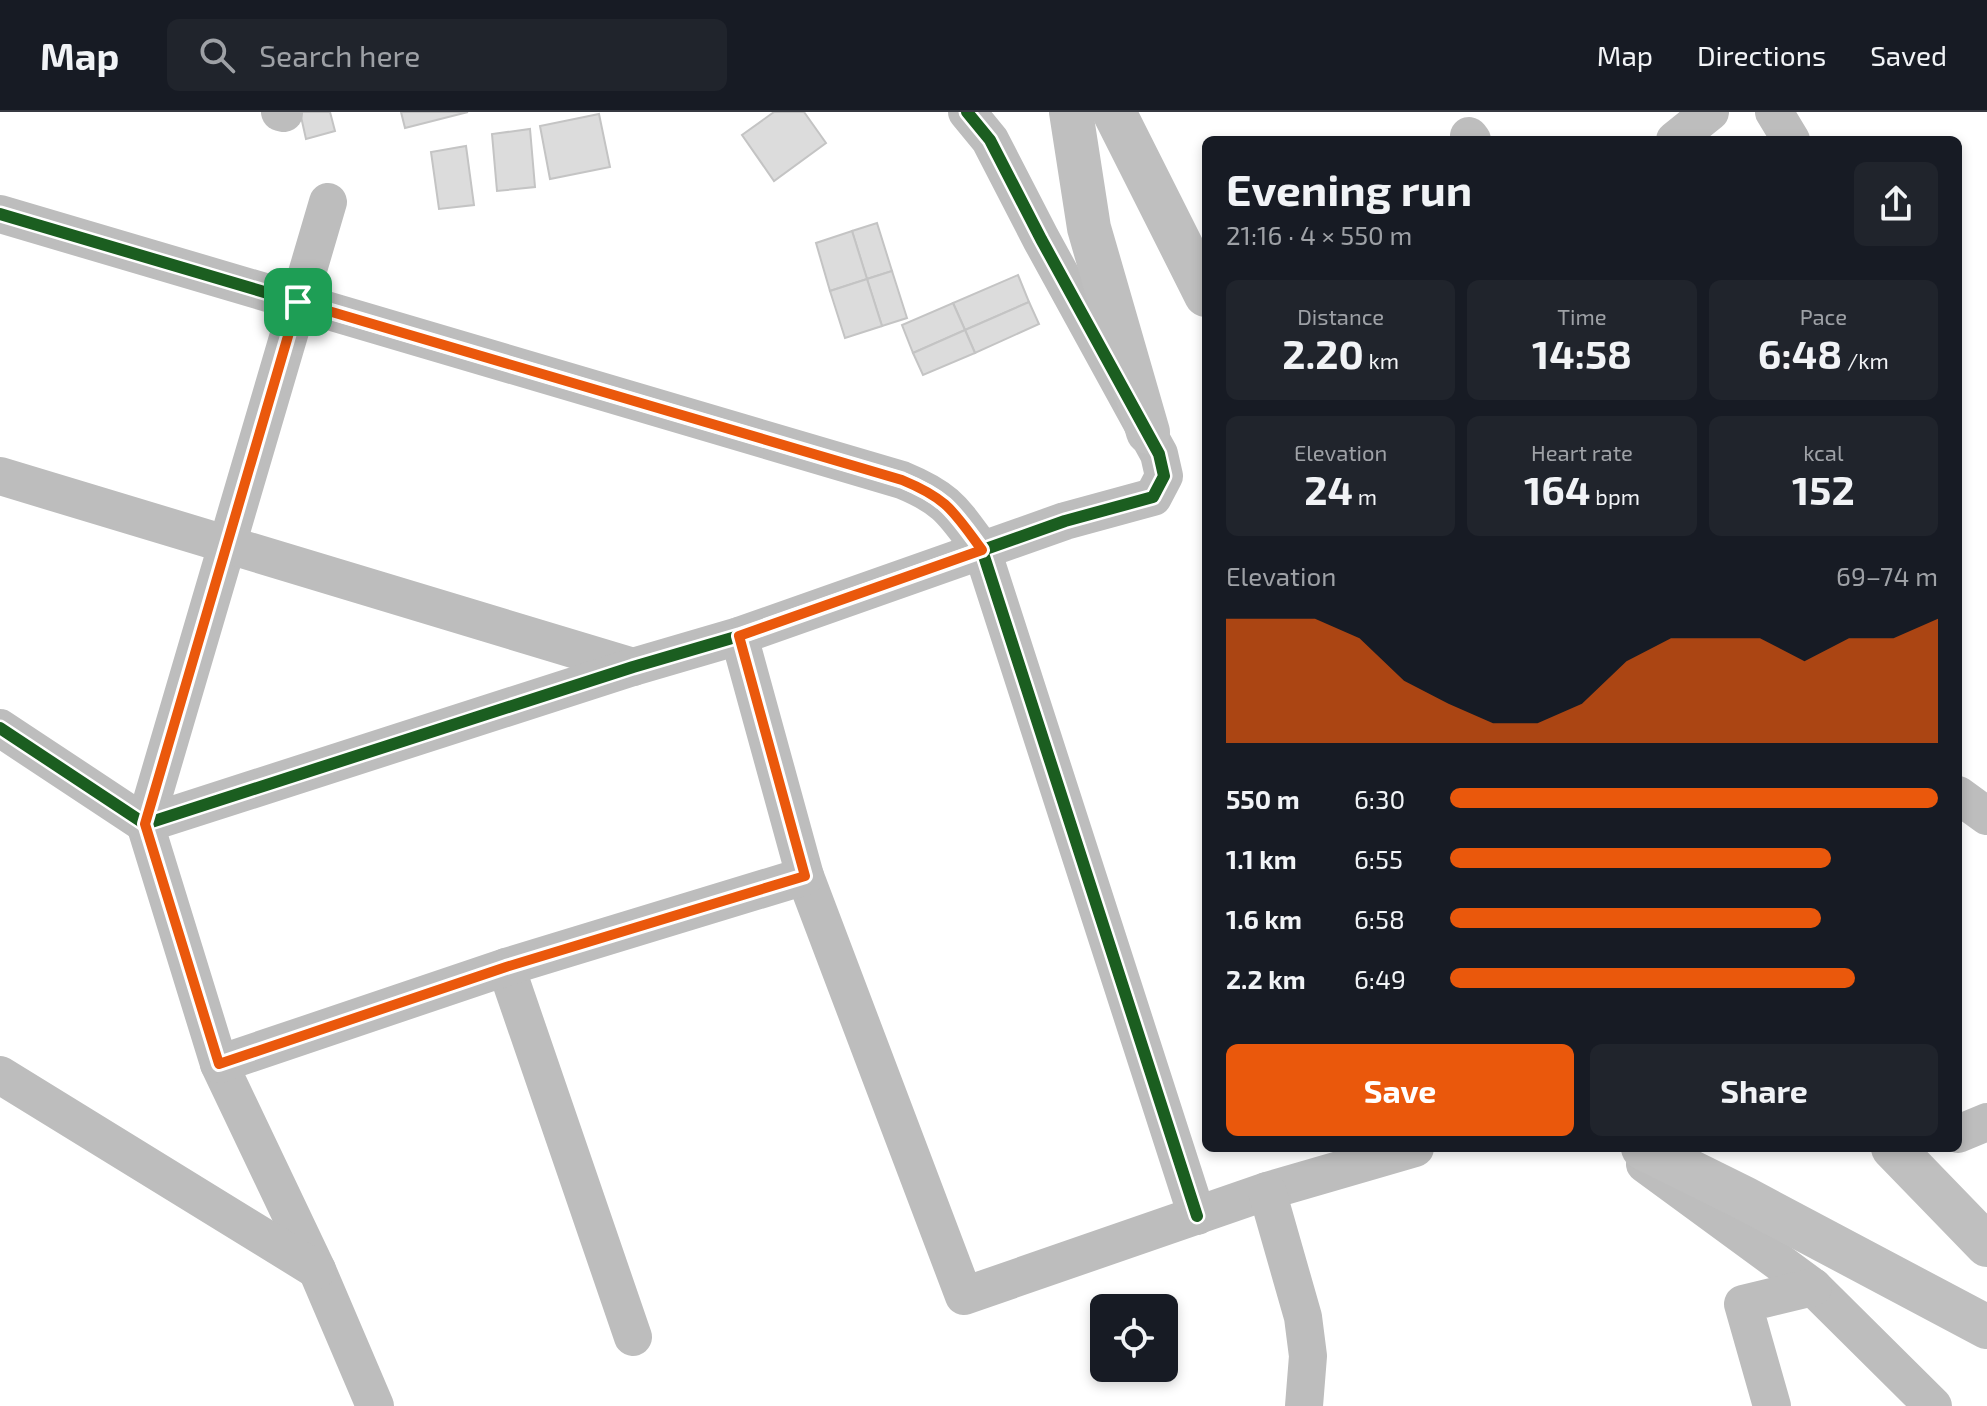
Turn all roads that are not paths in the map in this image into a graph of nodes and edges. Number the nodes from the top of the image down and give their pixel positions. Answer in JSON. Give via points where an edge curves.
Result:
{"nodes":[{"id":1,"x":967,"y":112,"type":"edge"},
{"id":2,"x":1071,"y":112,"type":"edge"},
{"id":3,"x":1114,"y":112,"type":"edge"},
{"id":4,"x":1710,"y":112,"type":"edge"},
{"id":5,"x":1774,"y":112,"type":"edge"},
{"id":6,"x":1680,"y":136,"type":"edge"},
{"id":7,"x":1789,"y":136,"type":"edge"},
{"id":8,"x":328,"y":202,"type":"dead end"},
{"id":9,"x":0,"y":214,"type":"edge"},
{"id":10,"x":1202,"y":287,"type":"edge"},
{"id":11,"x":298,"y":302,"type":"junction"},
{"id":12,"x":1148,"y":432,"type":"junction"},
{"id":13,"x":0,"y":476,"type":"edge"},
{"id":14,"x":228,"y":545,"type":"junction"},
{"id":15,"x":982,"y":550,"type":"junction"},
{"id":16,"x":739,"y":636,"type":"junction"},
{"id":17,"x":633,"y":667,"type":"junction"},
{"id":18,"x":0,"y":728,"type":"edge"},
{"id":19,"x":1962,"y":798,"type":"edge"},
{"id":20,"x":1987,"y":816,"type":"edge"},
{"id":21,"x":145,"y":824,"type":"junction"},
{"id":22,"x":805,"y":876,"type":"junction"},
{"id":23,"x":506,"y":967,"type":"junction"},
{"id":24,"x":219,"y":1064,"type":"junction"},
{"id":25,"x":0,"y":1075,"type":"edge"},
{"id":26,"x":1987,"y":1122,"type":"edge"},
{"id":27,"x":1962,"y":1132,"type":"edge"},
{"id":28,"x":1401,"y":1152,"type":"edge"},
{"id":29,"x":1628,"y":1152,"type":"edge"},
{"id":30,"x":1651,"y":1152,"type":"edge"},
{"id":31,"x":1907,"y":1152,"type":"edge"},
{"id":32,"x":1267,"y":1191,"type":"junction"},
{"id":33,"x":1197,"y":1216,"type":"junction"},
{"id":34,"x":1987,"y":1245,"type":"edge"},
{"id":35,"x":317,"y":1270,"type":"junction"},
{"id":36,"x":1813,"y":1287,"type":"junction"},
{"id":37,"x":1987,"y":1327,"type":"edge"},
{"id":38,"x":633,"y":1337,"type":"dead end"},
{"id":39,"x":375,"y":1406,"type":"edge"},
{"id":40,"x":1304,"y":1406,"type":"edge"},
{"id":41,"x":1772,"y":1406,"type":"edge"},
{"id":42,"x":1933,"y":1406,"type":"edge"}],
"edges":[{"from":1,"to":12,"type":"street","via":[[990,140]]},
{"from":2,"to":12,"type":"main road","via":[[1089,228]]},
{"from":3,"to":10,"type":"main road"},
{"from":4,"to":6,"type":"street"},
{"from":5,"to":7,"type":"street"},
{"from":8,"to":11,"type":"street"},
{"from":9,"to":11,"type":"street"},
{"from":11,"to":14,"type":"street"},
{"from":11,"to":15,"type":"street","via":[[902,480],[951,507]]},
{"from":12,"to":15,"type":"street","via":[[1164,476],[1153,497]]},
{"from":13,"to":14,"type":"street"},
{"from":14,"to":17,"type":"street"},
{"from":14,"to":21,"type":"street"},
{"from":15,"to":16,"type":"street"},
{"from":15,"to":33,"type":"street"},
{"from":16,"to":17,"type":"street"},
{"from":16,"to":22,"type":"street"},
{"from":17,"to":21,"type":"street"},
{"from":18,"to":21,"type":"street"},
{"from":19,"to":20,"type":"street"},
{"from":21,"to":24,"type":"street"},
{"from":22,"to":23,"type":"street"},
{"from":22,"to":33,"type":"street","via":[[964,1296]]},
{"from":23,"to":24,"type":"street"},
{"from":23,"to":38,"type":"street"},
{"from":24,"to":35,"type":"street"},
{"from":25,"to":35,"type":"street"},
{"from":26,"to":27,"type":"street"},
{"from":28,"to":32,"type":"street"},
{"from":29,"to":36,"type":"street"},
{"from":30,"to":37,"type":"main road"},
{"from":31,"to":34,"type":"main road"},
{"from":32,"to":33,"type":"street"},
{"from":32,"to":40,"type":"street","via":[[1303,1317],[1308,1356]]},
{"from":35,"to":39,"type":"street"},
{"from":36,"to":41,"type":"street","via":[[1743,1304]]},
{"from":36,"to":42,"type":"street"}]}
